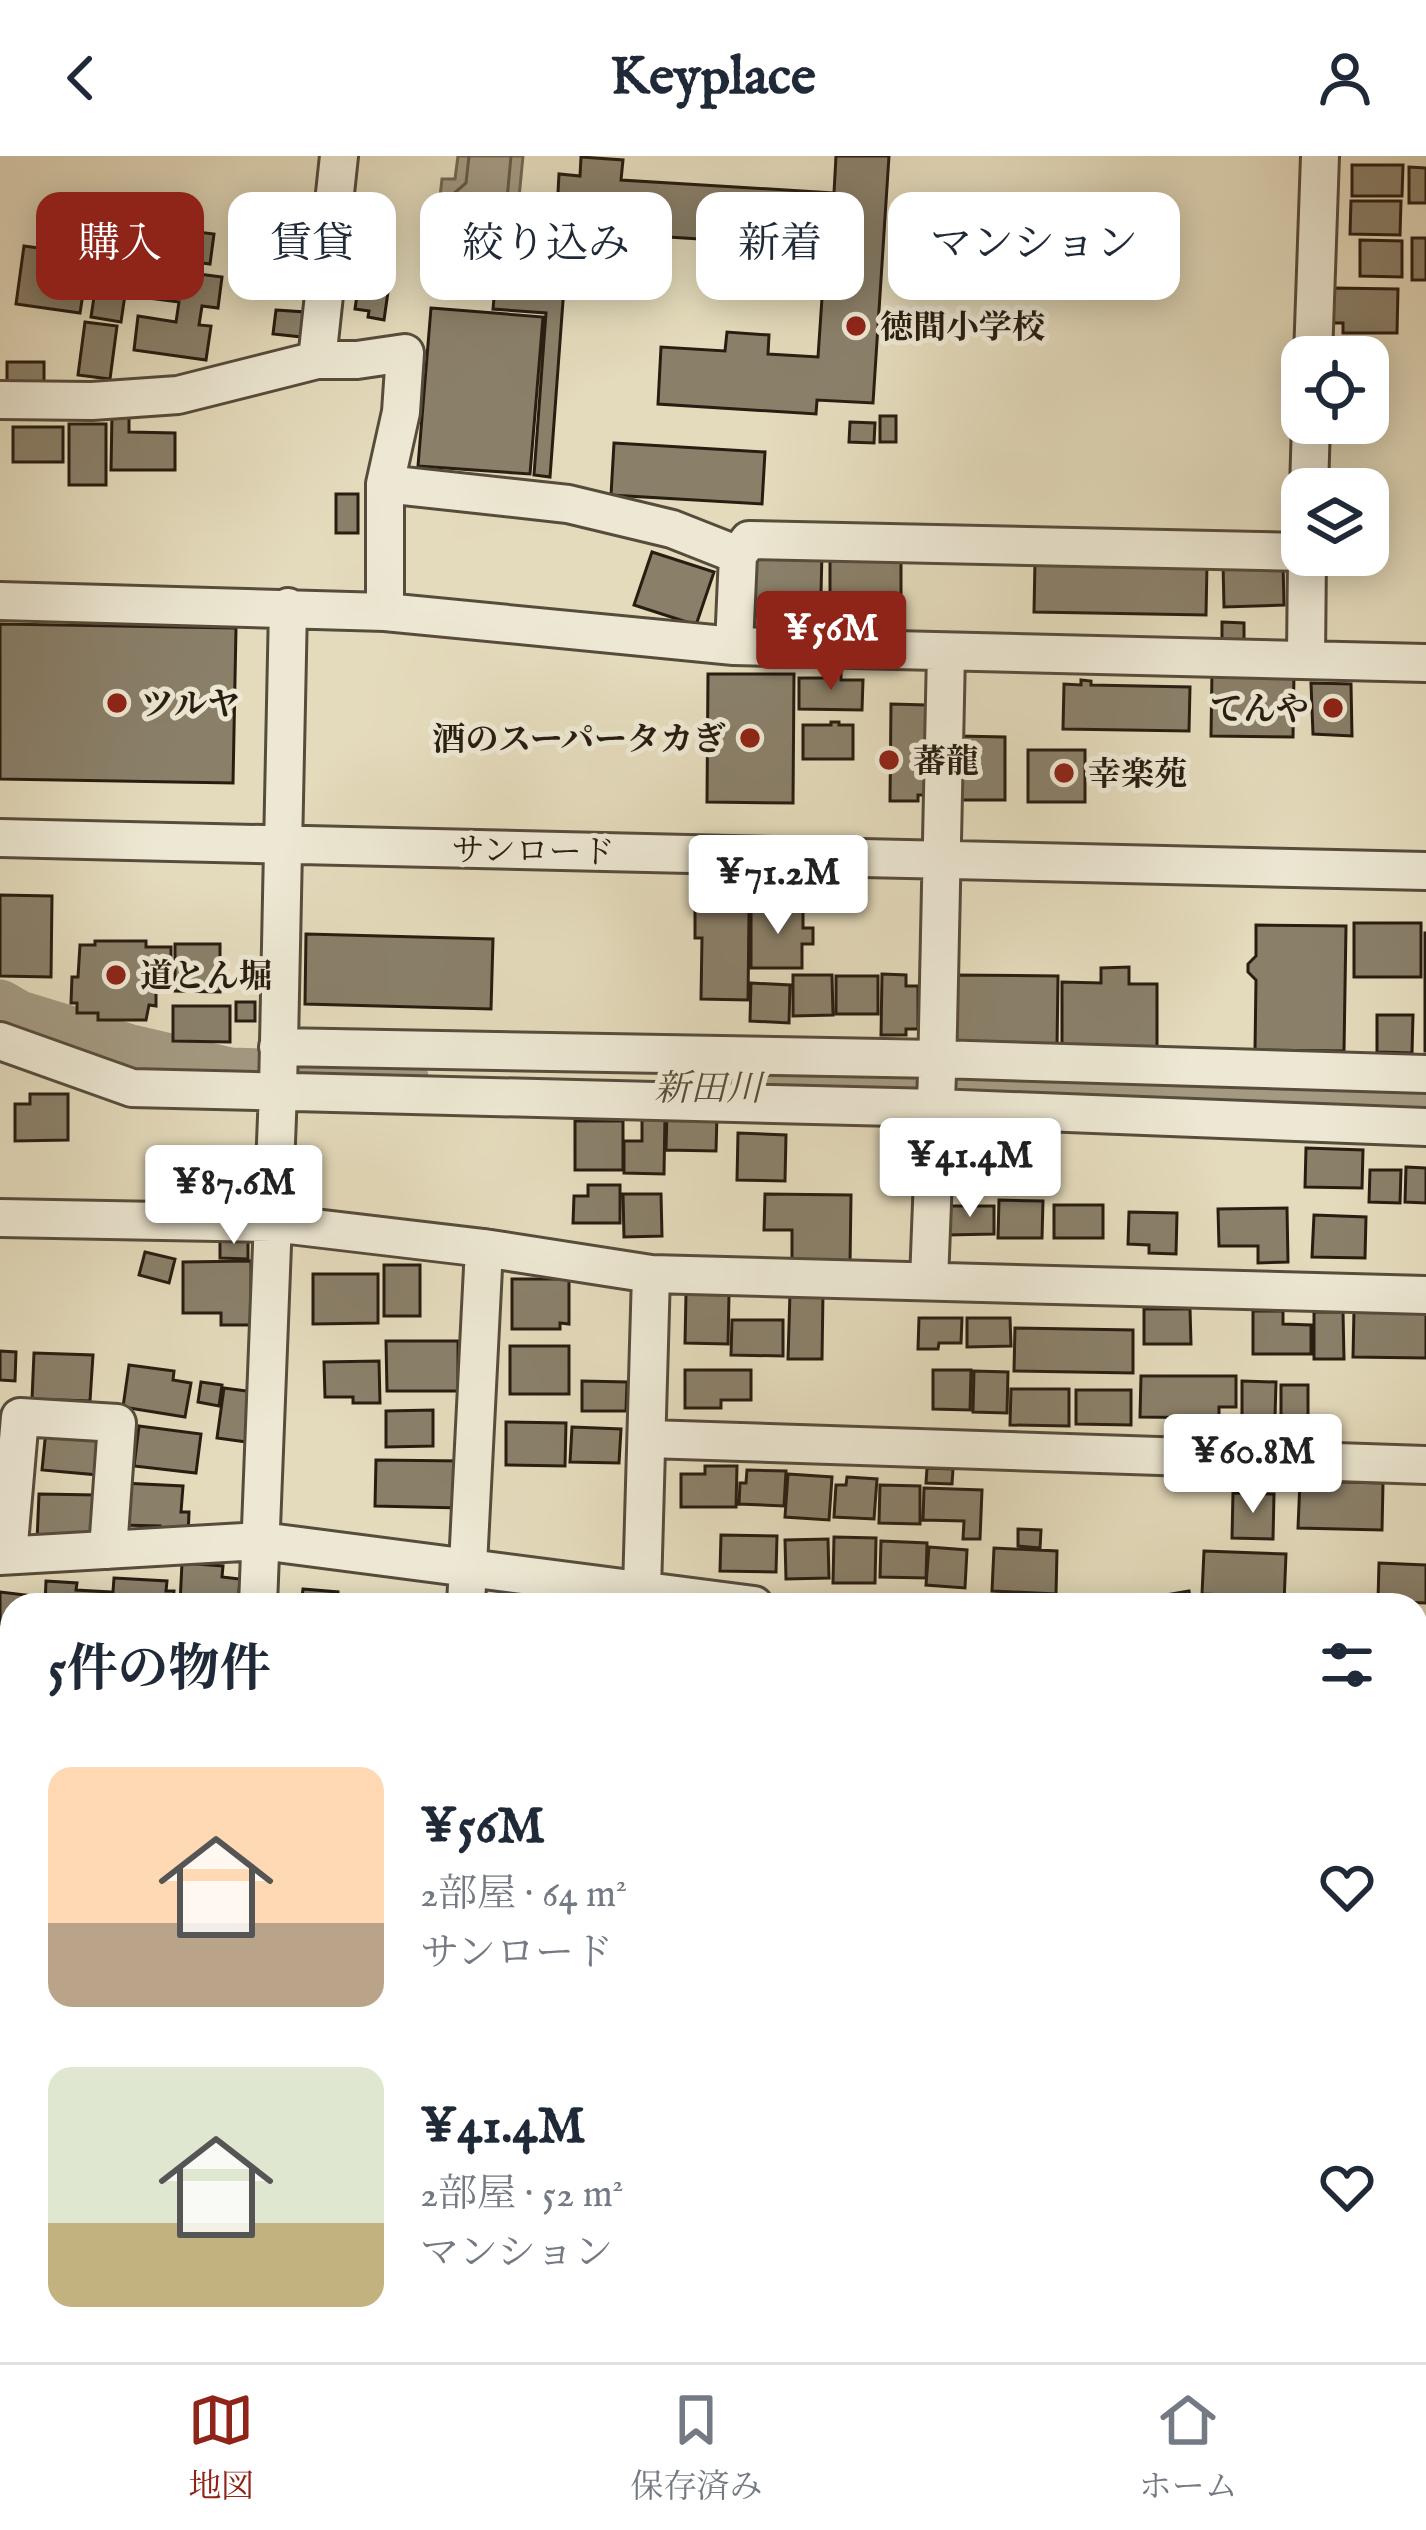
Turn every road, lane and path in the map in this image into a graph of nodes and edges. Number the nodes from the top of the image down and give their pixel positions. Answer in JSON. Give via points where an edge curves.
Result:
{"nodes":[{"id":1,"x":339,"y":156,"type":"edge"},
{"id":2,"x":1320,"y":156,"type":"edge"},
{"id":3,"x":1314,"y":336,"type":"edge"},
{"id":4,"x":317,"y":360,"type":"junction"},
{"id":5,"x":0,"y":400,"type":"edge"},
{"id":6,"x":386,"y":484,"type":"junction"},
{"id":7,"x":1281,"y":552,"type":"edge"},
{"id":8,"x":738,"y":555,"type":"junction"},
{"id":9,"x":1304,"y":576,"type":"edge"},
{"id":10,"x":0,"y":601,"type":"edge"},
{"id":11,"x":288,"y":607,"type":"junction"},
{"id":12,"x":385,"y":612,"type":"junction"},
{"id":13,"x":734,"y":646,"type":"junction"},
{"id":14,"x":946,"y":653,"type":"junction"},
{"id":15,"x":1306,"y":659,"type":"junction"},
{"id":16,"x":1426,"y":663,"type":"edge"},
{"id":17,"x":0,"y":838,"type":"edge"},
{"id":18,"x":285,"y":844,"type":"junction"},
{"id":19,"x":942,"y":859,"type":"junction"},
{"id":20,"x":1426,"y":871,"type":"edge"},
{"id":21,"x":0,"y":1041,"type":"edge"},
{"id":22,"x":278,"y":1069,"type":"junction"},
{"id":23,"x":1426,"y":1074,"type":"edge"},
{"id":24,"x":937,"y":1084,"type":"junction"},
{"id":25,"x":1426,"y":1127,"type":"edge"},
{"id":26,"x":0,"y":1218,"type":"edge"},
{"id":27,"x":273,"y":1222,"type":"junction"},
{"id":28,"x":484,"y":1248,"type":"junction"},
{"id":29,"x":651,"y":1274,"type":"junction"},
{"id":30,"x":928,"y":1282,"type":"junction"},
{"id":31,"x":1426,"y":1295,"type":"edge"},
{"id":32,"x":649,"y":1438,"type":"junction"},
{"id":33,"x":1426,"y":1465,"type":"edge"},
{"id":34,"x":261,"y":1540,"type":"junction"},
{"id":35,"x":108,"y":1550,"type":"junction"},
{"id":36,"x":4,"y":1555,"type":"edge"},
{"id":37,"x":468,"y":1567,"type":"junction"},
{"id":38,"x":642,"y":1590,"type":"junction"},
{"id":39,"x":259,"y":1593,"type":"edge"},
{"id":40,"x":467,"y":1593,"type":"edge"},
{"id":41,"x":664,"y":1593,"type":"edge"}],
"edges":[{"from":1,"to":4,"type":"street"},
{"from":2,"to":3,"type":"street"},
{"from":4,"to":5,"type":"street","via":[[178,394]]},
{"from":4,"to":6,"type":"street","via":[[405,353]]},
{"from":6,"to":8,"type":"street","via":[[568,504]]},
{"from":6,"to":12,"type":"street"},
{"from":7,"to":8,"type":"street","via":[[749,540]]},
{"from":8,"to":13,"type":"street"},
{"from":9,"to":15,"type":"street"},
{"from":10,"to":11,"type":"street"},
{"from":11,"to":12,"type":"street"},
{"from":11,"to":18,"type":"street"},
{"from":12,"to":13,"type":"street"},
{"from":13,"to":14,"type":"street"},
{"from":14,"to":15,"type":"street"},
{"from":14,"to":19,"type":"street"},
{"from":15,"to":16,"type":"street"},
{"from":17,"to":18,"type":"street","name":"サンロード"},
{"from":18,"to":19,"type":"street","name":"サンロード"},
{"from":18,"to":22,"type":"street"},
{"from":19,"to":20,"type":"street","name":"サンロード"},
{"from":19,"to":24,"type":"street"},
{"from":21,"to":22,"type":"street","via":[[132,1088]]},
{"from":22,"to":24,"type":"street"},
{"from":22,"to":24,"type":"street"},
{"from":22,"to":27,"type":"street"},
{"from":23,"to":24,"type":"street"},
{"from":24,"to":25,"type":"street"},
{"from":24,"to":30,"type":"street"},
{"from":26,"to":27,"type":"street"},
{"from":27,"to":28,"type":"street"},
{"from":27,"to":34,"type":"street"},
{"from":28,"to":29,"type":"street"},
{"from":28,"to":37,"type":"street"},
{"from":29,"to":30,"type":"street"},
{"from":29,"to":32,"type":"street"},
{"from":30,"to":31,"type":"street"},
{"from":32,"to":33,"type":"street"},
{"from":32,"to":38,"type":"street"},
{"from":34,"to":35,"type":"street"},
{"from":34,"to":37,"type":"street"},
{"from":34,"to":39,"type":"street"},
{"from":35,"to":36,"type":"street"},
{"from":35,"to":36,"type":"street","via":[[117,1423],[20,1417]]},
{"from":37,"to":38,"type":"street"},
{"from":37,"to":40,"type":"street"},
{"from":38,"to":41,"type":"street"}]}
